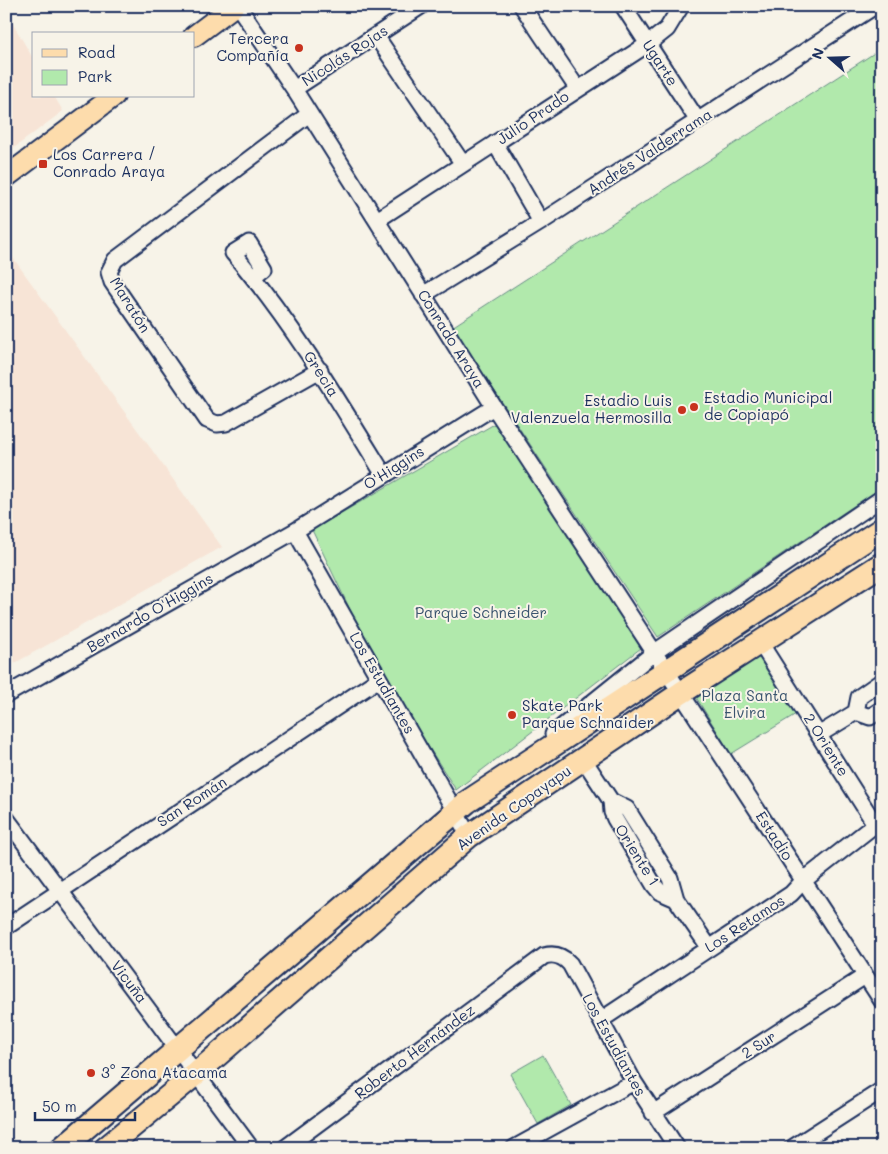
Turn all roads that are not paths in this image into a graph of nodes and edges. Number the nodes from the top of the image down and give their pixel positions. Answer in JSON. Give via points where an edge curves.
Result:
{"nodes":[{"id":1,"x":236,"y":6,"type":"edge"},
{"id":2,"x":421,"y":6,"type":"edge"},
{"id":3,"x":522,"y":6,"type":"edge"},
{"id":4,"x":623,"y":6,"type":"edge"},
{"id":5,"x":681,"y":6,"type":"edge"},
{"id":6,"x":875,"y":6,"type":"edge"},
{"id":7,"x":195,"y":35,"type":"edge"},
{"id":8,"x":376,"y":36,"type":"junction"},
{"id":9,"x":648,"y":44,"type":"junction"},
{"id":10,"x":577,"y":88,"type":"junction"},
{"id":11,"x":294,"y":89,"type":"junction"},
{"id":12,"x":111,"y":98,"type":"edge"},
{"id":13,"x":309,"y":114,"type":"junction"},
{"id":14,"x":698,"y":121,"type":"junction"},
{"id":15,"x":495,"y":143,"type":"junction"},
{"id":16,"x":463,"y":164,"type":"junction"},
{"id":17,"x":6,"y":177,"type":"edge"},
{"id":18,"x":376,"y":220,"type":"junction"},
{"id":19,"x":541,"y":222,"type":"junction"},
{"id":20,"x":253,"y":277,"type":"dead end"},
{"id":21,"x":423,"y":295,"type":"junction"},
{"id":22,"x":320,"y":370,"type":"junction"},
{"id":23,"x":494,"y":407,"type":"junction"},
{"id":24,"x":384,"y":474,"type":"junction"},
{"id":25,"x":882,"y":498,"type":"edge"},
{"id":26,"x":882,"y":529,"type":"edge"},
{"id":27,"x":295,"y":530,"type":"junction"},
{"id":28,"x":882,"y":564,"type":"edge"},
{"id":29,"x":760,"y":641,"type":"junction"},
{"id":30,"x":661,"y":662,"type":"junction"},
{"id":31,"x":379,"y":679,"type":"junction"},
{"id":32,"x":882,"y":681,"type":"edge"},
{"id":33,"x":681,"y":692,"type":"junction"},
{"id":34,"x":6,"y":695,"type":"edge"},
{"id":35,"x":882,"y":709,"type":"edge"},
{"id":36,"x":856,"y":712,"type":"junction"},
{"id":37,"x":820,"y":734,"type":"junction"},
{"id":38,"x":584,"y":760,"type":"junction"},
{"id":39,"x":462,"y":807,"type":"junction"},
{"id":40,"x":6,"y":818,"type":"edge"},
{"id":41,"x":878,"y":822,"type":"edge"},
{"id":42,"x":469,"y":836,"type":"junction"},
{"id":43,"x":803,"y":881,"type":"junction"},
{"id":44,"x":60,"y":890,"type":"junction"},
{"id":45,"x":6,"y":927,"type":"edge"},
{"id":46,"x":709,"y":947,"type":"junction"},
{"id":47,"x":544,"y":956,"type":"joint"},
{"id":48,"x":865,"y":976,"type":"junction"},
{"id":49,"x":882,"y":1001,"type":"edge"},
{"id":50,"x":601,"y":1020,"type":"junction"},
{"id":51,"x":179,"y":1049,"type":"junction"},
{"id":52,"x":197,"y":1073,"type":"junction"},
{"id":53,"x":634,"y":1082,"type":"junction"},
{"id":54,"x":882,"y":1090,"type":"edge"},
{"id":55,"x":159,"y":1104,"type":"junction"},
{"id":56,"x":653,"y":1113,"type":"junction"},
{"id":57,"x":62,"y":1148,"type":"edge"},
{"id":58,"x":106,"y":1148,"type":"edge"},
{"id":59,"x":251,"y":1148,"type":"edge"},
{"id":60,"x":285,"y":1148,"type":"edge"},
{"id":61,"x":514,"y":1148,"type":"edge"},
{"id":62,"x":677,"y":1148,"type":"edge"},
{"id":63,"x":792,"y":1148,"type":"edge"}],
"edges":[{"from":1,"to":7,"type":"main road"},
{"from":1,"to":11,"type":"street","name":"Conrado Araya"},
{"from":2,"to":8,"type":"street","name":"Nicolás Rojas"},
{"from":3,"to":10,"type":"street"},
{"from":4,"to":9,"type":"street","name":"Ugarte"},
{"from":5,"to":9,"type":"street","name":"Julio Prado","via":[[666,29]]},
{"from":6,"to":14,"type":"street","name":"Andrés Valderrama"},
{"from":8,"to":11,"type":"street","name":"Nicolás Rojas"},
{"from":8,"to":16,"type":"street"},
{"from":9,"to":10,"type":"street","name":"Julio Prado"},
{"from":9,"to":14,"type":"street","name":"Ugarte"},
{"from":10,"to":15,"type":"street","name":"Julio Prado"},
{"from":11,"to":13,"type":"street","name":"Conrado Araya"},
{"from":12,"to":17,"type":"main road"},
{"from":13,"to":18,"type":"street","name":"Conrado Araya"},
{"from":13,"to":22,"type":"street","name":"Maratón","via":[[115,260],[109,275],[207,420],[226,423]]},
{"from":14,"to":19,"type":"street","name":"Andrés Valderrama"},
{"from":15,"to":16,"type":"street","name":"Julio Prado"},
{"from":15,"to":19,"type":"street"},
{"from":16,"to":18,"type":"street","name":"Julio Prado"},
{"from":18,"to":21,"type":"street","name":"Conrado Araya"},
{"from":19,"to":21,"type":"street","name":"Andrés Valderrama"},
{"from":20,"to":22,"type":"street","name":"Grecia"},
{"from":21,"to":23,"type":"street","name":"Conrado Araya"},
{"from":22,"to":24,"type":"street","name":"Grecia"},
{"from":23,"to":24,"type":"street","name":"O'Higgins"},
{"from":23,"to":30,"type":"street","name":"Conrado Araya"},
{"from":24,"to":27,"type":"street","name":"O'Higgins"},
{"from":25,"to":30,"type":"street","name":"Avenida Copayapu"},
{"from":26,"to":30,"type":"highway","name":"Avenida Copayapu"},
{"from":27,"to":31,"type":"street","name":"Los Estudiantes"},
{"from":27,"to":34,"type":"street","name":"Bernardo O'Higgins"},
{"from":28,"to":29,"type":"highway","name":"Avenida Copayapu"},
{"from":29,"to":33,"type":"highway","name":"Avenida Copayapu"},
{"from":29,"to":37,"type":"street","name":"2 Oriente"},
{"from":30,"to":33,"type":"street","name":"Estadio"},
{"from":30,"to":39,"type":"highway","name":"Avenida Copayapu"},
{"from":31,"to":39,"type":"street","name":"Los Estudiantes"},
{"from":31,"to":44,"type":"street","name":"San Román"},
{"from":32,"to":36,"type":"street","via":[[859,697]]},
{"from":33,"to":38,"type":"highway","name":"Avenida Copayapu"},
{"from":33,"to":43,"type":"street","name":"Estadio"},
{"from":35,"to":36,"type":"street","via":[[870,716]]},
{"from":36,"to":37,"type":"street"},
{"from":37,"to":41,"type":"street","name":"2 Oriente"},
{"from":38,"to":42,"type":"highway","name":"Avenida Copayapu"},
{"from":38,"to":46,"type":"street","name":"Oriente 1","via":[[611,801],[627,810],[670,878],[676,899]]},
{"from":39,"to":42,"type":"street","name":"Los Estudiantes"},
{"from":39,"to":51,"type":"highway","name":"Avenida Copayapu"},
{"from":40,"to":44,"type":"street","name":"Vicuña"},
{"from":41,"to":43,"type":"street","name":"Los Retamos"},
{"from":42,"to":52,"type":"highway","name":"Avenida Copayapu"},
{"from":43,"to":46,"type":"street","name":"Los Retamos","via":[[791,894]]},
{"from":43,"to":48,"type":"street","name":"Estadio"},
{"from":44,"to":45,"type":"street","name":"San Román"},
{"from":44,"to":51,"type":"street","name":"Vicuña"},
{"from":46,"to":50,"type":"street","name":"Los Retamos"},
{"from":47,"to":50,"type":"street","name":"Los Estudiantes","via":[[552,954],[566,960]]},
{"from":47,"to":60,"type":"street","name":"Roberto Hernández"},
{"from":48,"to":49,"type":"street","name":"Estadio"},
{"from":48,"to":56,"type":"street","name":"2 Sur"},
{"from":50,"to":53,"type":"street","name":"Los Estudiantes"},
{"from":51,"to":52,"type":"street","name":"Vicuña"},
{"from":51,"to":55,"type":"highway","via":[[173,1079]]},
{"from":51,"to":57,"type":"highway","name":"Avenida Copayapu"},
{"from":52,"to":55,"type":"highway","name":"Avenida Copayapu"},
{"from":52,"to":59,"type":"street","name":"Vicuña"},
{"from":53,"to":56,"type":"street","name":"Los Estudiantes"},
{"from":53,"to":61,"type":"street"},
{"from":54,"to":63,"type":"street"},
{"from":55,"to":58,"type":"highway","name":"Avenida Copayapu"},
{"from":56,"to":62,"type":"street","name":"Los Estudiantes"}]}
